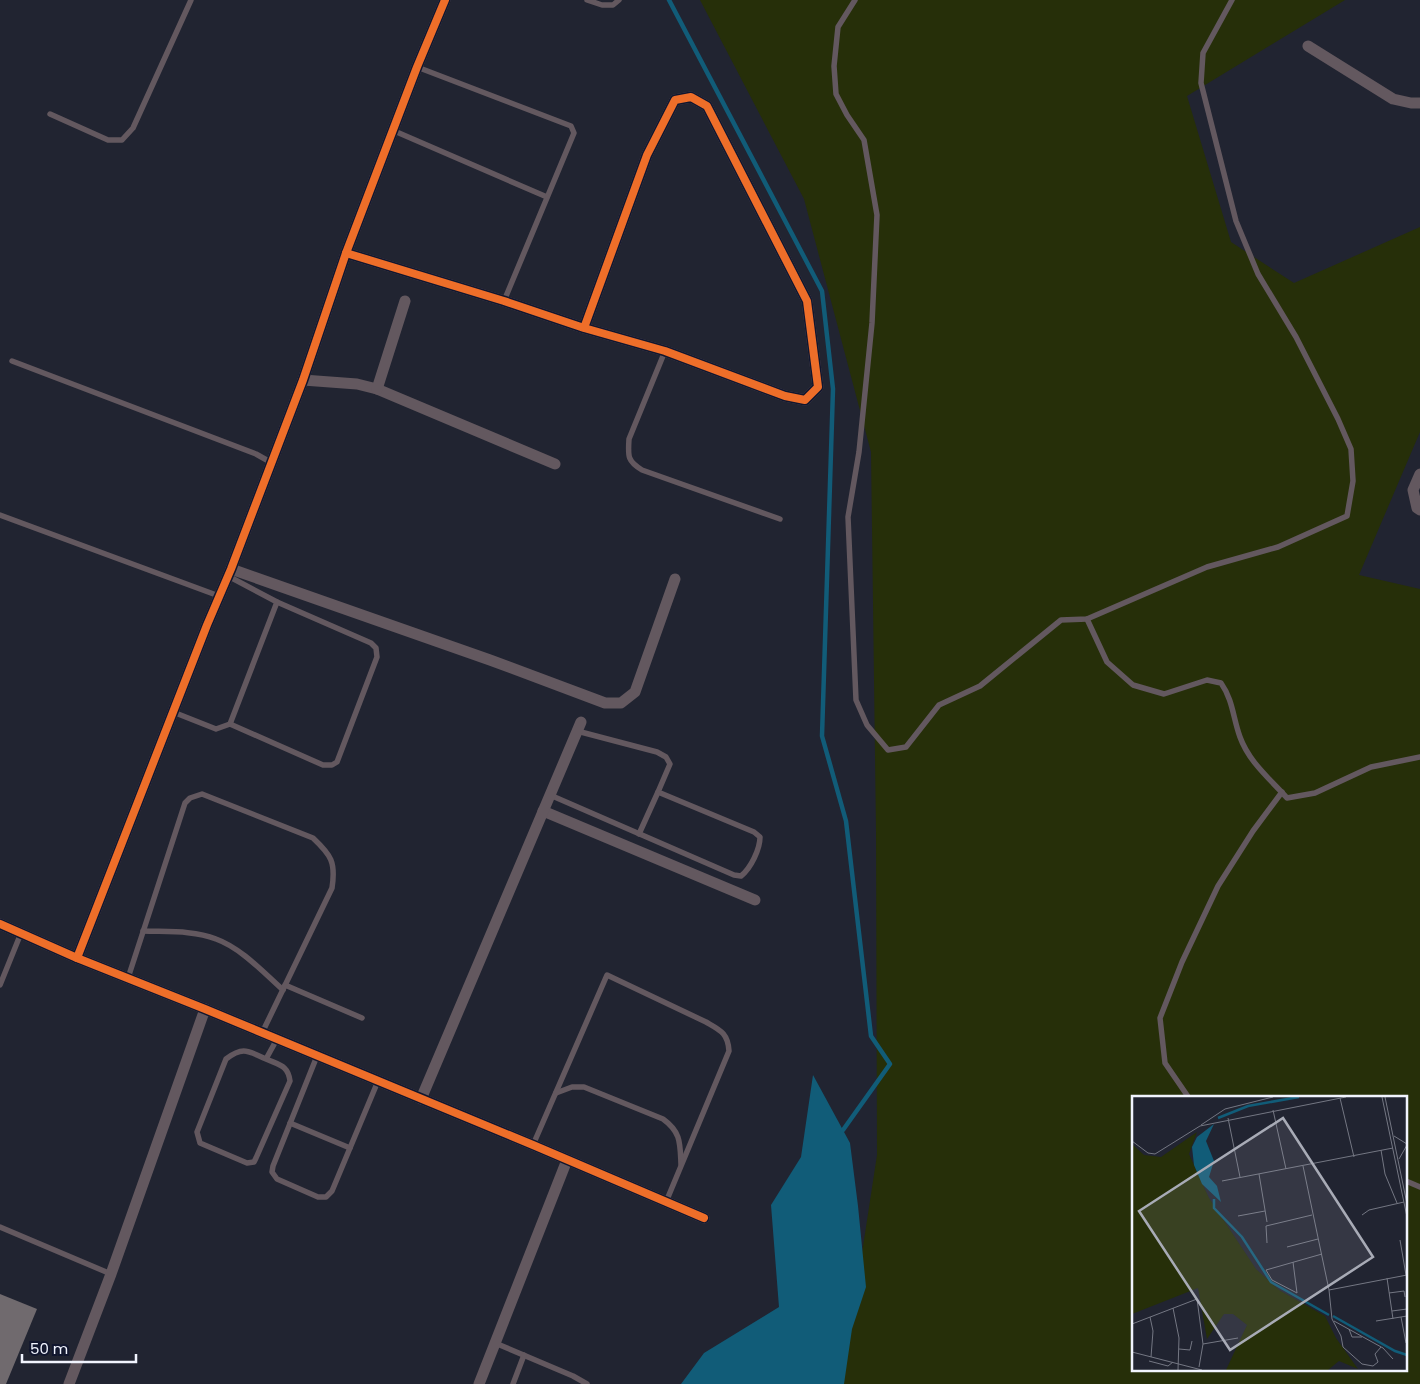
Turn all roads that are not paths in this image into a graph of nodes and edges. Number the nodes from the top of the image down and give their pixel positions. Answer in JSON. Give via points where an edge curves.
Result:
{"nodes":[{"id":1,"x":191,"y":0,"type":"edge"},
{"id":2,"x":445,"y":0,"type":"edge"},
{"id":3,"x":587,"y":0,"type":"edge"},
{"id":4,"x":618,"y":0,"type":"edge"},
{"id":5,"x":855,"y":0,"type":"edge"},
{"id":6,"x":1232,"y":0,"type":"edge"},
{"id":7,"x":1308,"y":46,"type":"dead end"},
{"id":8,"x":417,"y":67,"type":"junction"},
{"id":9,"x":1420,"y":103,"type":"edge"},
{"id":10,"x":50,"y":114,"type":"dead end"},
{"id":11,"x":392,"y":130,"type":"junction"},
{"id":12,"x":547,"y":197,"type":"junction"},
{"id":13,"x":346,"y":253,"type":"junction"},
{"id":14,"x":405,"y":301,"type":"dead end"},
{"id":15,"x":504,"y":301,"type":"junction"},
{"id":16,"x":584,"y":328,"type":"junction"},
{"id":17,"x":665,"y":351,"type":"junction"},
{"id":18,"x":12,"y":361,"type":"dead end"},
{"id":19,"x":303,"y":380,"type":"junction"},
{"id":20,"x":377,"y":389,"type":"junction"},
{"id":21,"x":272,"y":463,"type":"junction"},
{"id":22,"x":554,"y":464,"type":"dead end"},
{"id":23,"x":1420,"y":474,"type":"edge"},
{"id":24,"x":1420,"y":510,"type":"edge"},
{"id":25,"x":0,"y":516,"type":"edge"},
{"id":26,"x":780,"y":519,"type":"dead end"},
{"id":27,"x":229,"y":572,"type":"junction"},
{"id":28,"x":675,"y":579,"type":"dead end"},
{"id":29,"x":219,"y":596,"type":"junction"},
{"id":30,"x":277,"y":602,"type":"junction"},
{"id":31,"x":1087,"y":619,"type":"junction"},
{"id":32,"x":172,"y":712,"type":"junction"},
{"id":33,"x":230,"y":724,"type":"junction"},
{"id":34,"x":579,"y":727,"type":"joint"},
{"id":35,"x":1420,"y":757,"type":"edge"},
{"id":36,"x":658,"y":792,"type":"junction"},
{"id":37,"x":1282,"y":792,"type":"junction"},
{"id":38,"x":550,"y":795,"type":"junction"},
{"id":39,"x":543,"y":811,"type":"junction"},
{"id":40,"x":639,"y":834,"type":"junction"},
{"id":41,"x":755,"y":900,"type":"dead end"},
{"id":42,"x":0,"y":924,"type":"edge"},
{"id":43,"x":143,"y":931,"type":"junction"},
{"id":44,"x":21,"y":933,"type":"junction"},
{"id":45,"x":77,"y":958,"type":"junction"},
{"id":46,"x":128,"y":978,"type":"junction"},
{"id":47,"x":0,"y":985,"type":"edge"},
{"id":48,"x":284,"y":987,"type":"junction"},
{"id":49,"x":205,"y":1009,"type":"junction"},
{"id":50,"x":362,"y":1018,"type":"dead end"},
{"id":51,"x":262,"y":1033,"type":"junction"},
{"id":52,"x":277,"y":1038,"type":"junction"},
{"id":53,"x":318,"y":1056,"type":"junction"},
{"id":54,"x":266,"y":1060,"type":"junction"},
{"id":55,"x":378,"y":1081,"type":"junction"},
{"id":56,"x":556,"y":1093,"type":"junction"},
{"id":57,"x":1188,"y":1096,"type":"edge"},
{"id":58,"x":421,"y":1099,"type":"junction"},
{"id":59,"x":290,"y":1123,"type":"junction"},
{"id":60,"x":533,"y":1145,"type":"junction"},
{"id":61,"x":350,"y":1148,"type":"junction"},
{"id":62,"x":567,"y":1160,"type":"junction"},
{"id":63,"x":681,"y":1166,"type":"junction"},
{"id":64,"x":1408,"y":1182,"type":"edge"},
{"id":65,"x":1420,"y":1187,"type":"edge"},
{"id":66,"x":666,"y":1202,"type":"junction"},
{"id":67,"x":704,"y":1218,"type":"dead end"},
{"id":68,"x":0,"y":1228,"type":"edge"},
{"id":69,"x":111,"y":1274,"type":"junction"},
{"id":70,"x":495,"y":1343,"type":"junction"},
{"id":71,"x":524,"y":1355,"type":"junction"},
{"id":72,"x":69,"y":1384,"type":"edge"},
{"id":73,"x":478,"y":1384,"type":"edge"},
{"id":74,"x":512,"y":1384,"type":"edge"},
{"id":75,"x":587,"y":1384,"type":"edge"}],
"edges":[{"from":1,"to":10,"type":"lane","via":[[134,128],[122,140],[108,140]]},
{"from":2,"to":8,"type":"street"},
{"from":3,"to":4,"type":"lane","via":[[602,5],[613,5]]},
{"from":5,"to":31,"type":"lane","via":[[838,27],[834,66],[836,94],[864,140],[876,215],[871,333],[859,452],[848,517],[856,700],[867,725],[888,750],[906,747],[939,705],[980,686],[1061,620]]},
{"from":6,"to":31,"type":"lane","via":[[1203,53],[1201,82],[1236,221],[1258,274],[1296,337],[1351,449],[1353,481],[1347,516],[1278,547],[1207,567]]},
{"from":7,"to":9,"type":"street","via":[[1393,99]]},
{"from":8,"to":11,"type":"street"},
{"from":8,"to":12,"type":"lane","via":[[571,126],[574,133]]},
{"from":11,"to":12,"type":"lane"},
{"from":11,"to":13,"type":"street"},
{"from":12,"to":15,"type":"lane"},
{"from":13,"to":15,"type":"street"},
{"from":13,"to":19,"type":"street"},
{"from":14,"to":20,"type":"street"},
{"from":15,"to":16,"type":"street"},
{"from":16,"to":17,"type":"street"},
{"from":16,"to":17,"type":"street","via":[[647,155],[674,100],[691,97],[707,106],[807,301],[818,387],[805,400],[785,396]]},
{"from":17,"to":26,"type":"lane","via":[[629,439],[628,454],[632,464]]},
{"from":18,"to":21,"type":"lane","via":[[256,454]]},
{"from":19,"to":20,"type":"street","via":[[357,384]]},
{"from":19,"to":21,"type":"street"},
{"from":20,"to":22,"type":"street"},
{"from":21,"to":27,"type":"street"},
{"from":23,"to":24,"type":"street","via":[[1412,490]]},
{"from":25,"to":29,"type":"lane"},
{"from":27,"to":28,"type":"street","via":[[490,660],[605,703],[621,703],[635,692]]},
{"from":27,"to":29,"type":"street"},
{"from":27,"to":30,"type":"lane"},
{"from":29,"to":32,"type":"street"},
{"from":30,"to":33,"type":"lane"},
{"from":30,"to":33,"type":"lane","via":[[371,643],[376,648],[377,657],[336,762],[332,765],[323,765]]},
{"from":31,"to":37,"type":"lane","via":[[1107,662],[1133,685],[1164,694],[1208,680],[1222,683],[1233,708],[1240,738],[1254,764]]},
{"from":32,"to":33,"type":"lane","via":[[216,729]]},
{"from":32,"to":45,"type":"street"},
{"from":34,"to":36,"type":"lane","via":[[666,757],[670,764]]},
{"from":34,"to":38,"type":"street"},
{"from":35,"to":37,"type":"lane","via":[[1371,767],[1315,793],[1288,798]]},
{"from":36,"to":40,"type":"lane"},
{"from":36,"to":40,"type":"lane","via":[[754,832],[760,837],[760,844],[742,876]]},
{"from":37,"to":57,"type":"lane","via":[[1218,886],[1160,1018],[1165,1063]]},
{"from":38,"to":39,"type":"street"},
{"from":38,"to":40,"type":"lane"},
{"from":39,"to":41,"type":"street"},
{"from":39,"to":58,"type":"street"},
{"from":42,"to":44,"type":"street"},
{"from":43,"to":46,"type":"lane"},
{"from":43,"to":48,"type":"lane","via":[[181,932],[217,939]]},
{"from":43,"to":48,"type":"lane","via":[[185,803],[190,798],[202,794],[313,838],[333,860],[332,888]]},
{"from":44,"to":45,"type":"street"},
{"from":44,"to":47,"type":"lane"},
{"from":45,"to":46,"type":"street"},
{"from":46,"to":49,"type":"street"},
{"from":48,"to":50,"type":"lane"},
{"from":48,"to":51,"type":"lane"},
{"from":49,"to":51,"type":"street"},
{"from":49,"to":69,"type":"street"},
{"from":51,"to":52,"type":"street"},
{"from":52,"to":53,"type":"street"},
{"from":52,"to":54,"type":"lane"},
{"from":53,"to":55,"type":"street"},
{"from":53,"to":59,"type":"lane"},
{"from":54,"to":54,"type":"lane","via":[[245,1050],[226,1059],[197,1132],[200,1143],[247,1163],[254,1162],[290,1081],[284,1066]]},
{"from":55,"to":58,"type":"street"},
{"from":55,"to":61,"type":"lane"},
{"from":56,"to":60,"type":"lane"},
{"from":56,"to":63,"type":"lane","via":[[572,1087],[584,1087],[663,1118],[679,1139]]},
{"from":56,"to":63,"type":"lane","via":[[607,975],[720,1030],[728,1039],[730,1051]]},
{"from":58,"to":60,"type":"street"},
{"from":59,"to":61,"type":"lane"},
{"from":59,"to":61,"type":"lane","via":[[272,1172],[277,1179],[318,1197],[326,1197],[332,1190]]},
{"from":60,"to":62,"type":"street"},
{"from":62,"to":66,"type":"street"},
{"from":62,"to":70,"type":"street"},
{"from":63,"to":66,"type":"lane"},
{"from":64,"to":65,"type":"lane"},
{"from":66,"to":67,"type":"street"},
{"from":68,"to":69,"type":"lane"},
{"from":69,"to":72,"type":"street"},
{"from":70,"to":71,"type":"lane"},
{"from":70,"to":73,"type":"street"},
{"from":71,"to":74,"type":"lane"},
{"from":71,"to":75,"type":"lane"}]}
